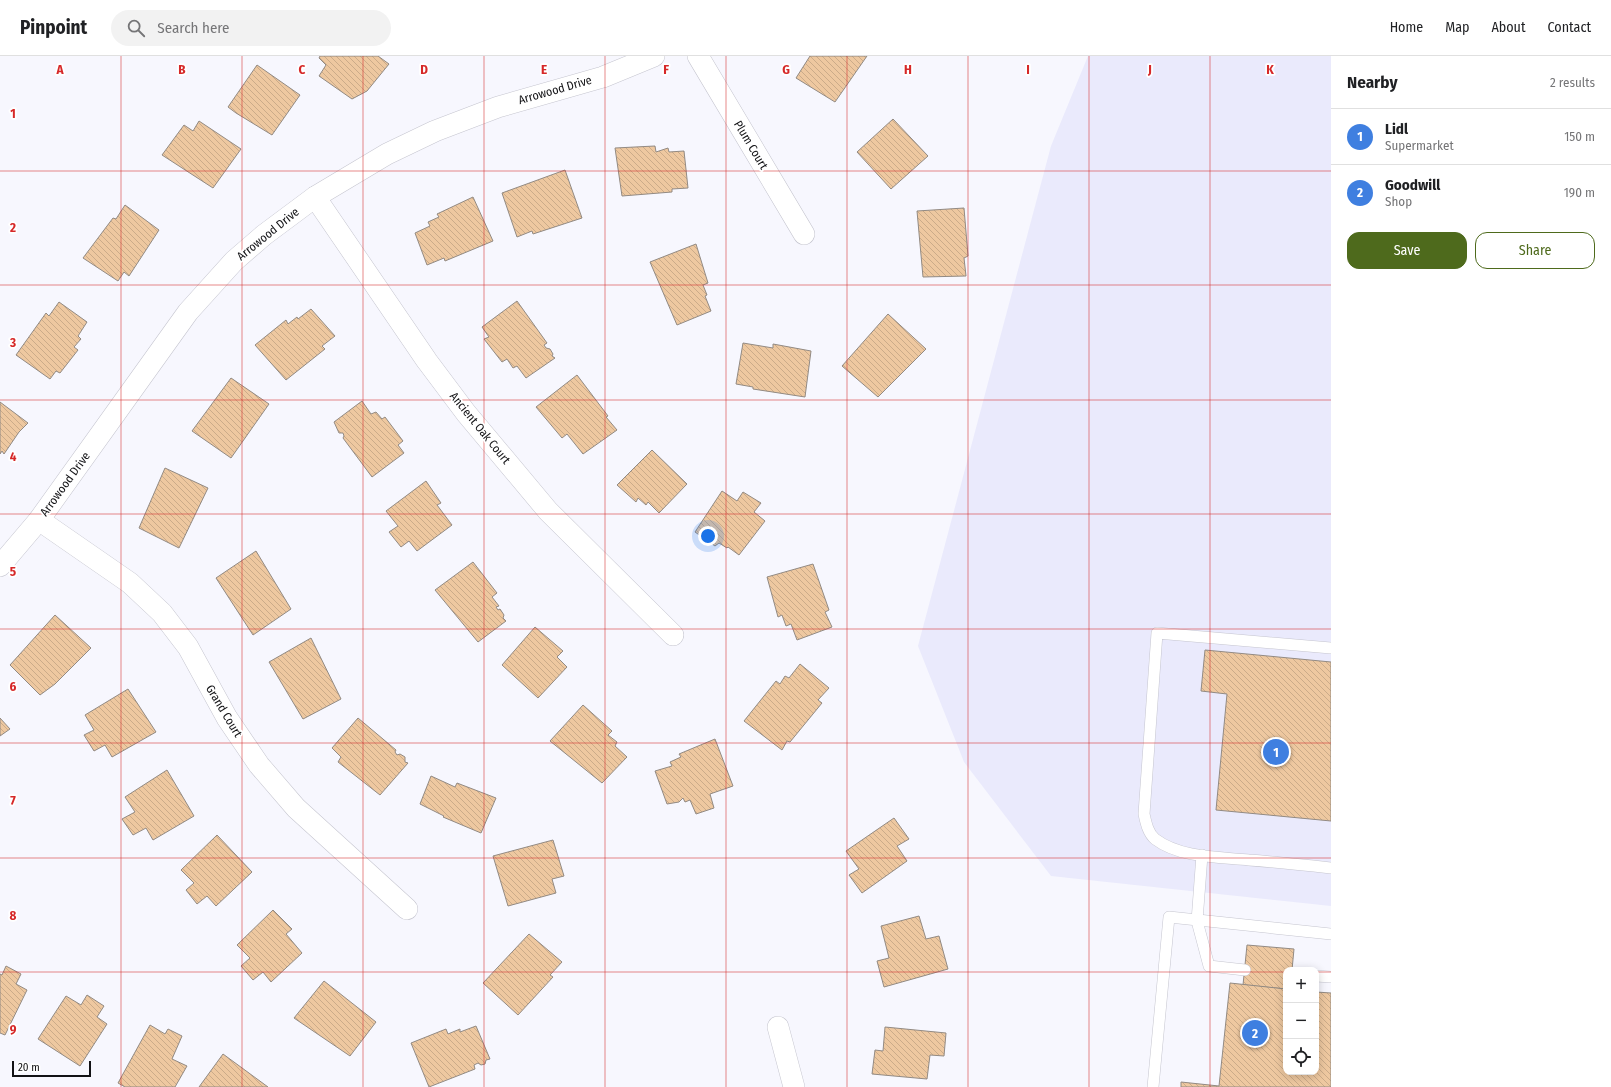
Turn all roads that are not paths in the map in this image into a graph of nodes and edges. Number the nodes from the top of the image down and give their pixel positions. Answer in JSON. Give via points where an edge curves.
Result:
{"nodes":[{"id":1,"x":654,"y":56,"type":"edge"},
{"id":2,"x":698,"y":56,"type":"edge"},
{"id":3,"x":315,"y":197,"type":"junction"},
{"id":4,"x":804,"y":234,"type":"dead end"},
{"id":5,"x":39,"y":520,"type":"junction"},
{"id":6,"x":0,"y":566,"type":"edge"},
{"id":7,"x":673,"y":635,"type":"dead end"},
{"id":8,"x":1331,"y":648,"type":"edge"},
{"id":9,"x":1202,"y":855,"type":"junction"},
{"id":10,"x":1331,"y":868,"type":"edge"},
{"id":11,"x":407,"y":909,"type":"dead end"},
{"id":12,"x":1197,"y":921,"type":"junction"},
{"id":13,"x":1331,"y":934,"type":"edge"},
{"id":14,"x":1245,"y":970,"type":"dead end"},
{"id":15,"x":1319,"y":976,"type":"edge"},
{"id":16,"x":1331,"y":977,"type":"edge"},
{"id":17,"x":778,"y":1027,"type":"dead end"},
{"id":18,"x":794,"y":1087,"type":"edge"},
{"id":19,"x":1153,"y":1087,"type":"edge"}],
"edges":[{"from":1,"to":3,"type":"street","name":"Arrowood Drive","via":[[603,77],[498,107],[435,131],[387,154]]},
{"from":2,"to":4,"type":"street","name":"Plum Court"},
{"from":3,"to":5,"type":"street","name":"Arrowood Drive","via":[[234,261],[188,312]]},
{"from":3,"to":7,"type":"street","name":"Ancient Oak Court","via":[[466,414],[548,511]]},
{"from":5,"to":6,"type":"street","name":"Arrowood Drive"},
{"from":5,"to":11,"type":"street","name":"Grand Court","via":[[130,583],[162,613],[188,647],[227,718],[259,765],[296,808]]},
{"from":8,"to":9,"type":"lane","via":[[1157,633],[1144,814],[1154,838],[1180,851]]},
{"from":9,"to":10,"type":"lane"},
{"from":9,"to":12,"type":"lane"},
{"from":12,"to":13,"type":"lane"},
{"from":12,"to":14,"type":"lane","via":[[1210,966]]},
{"from":12,"to":19,"type":"lane","via":[[1169,917]]},
{"from":15,"to":16,"type":"lane"},
{"from":17,"to":18,"type":"street"}]}
